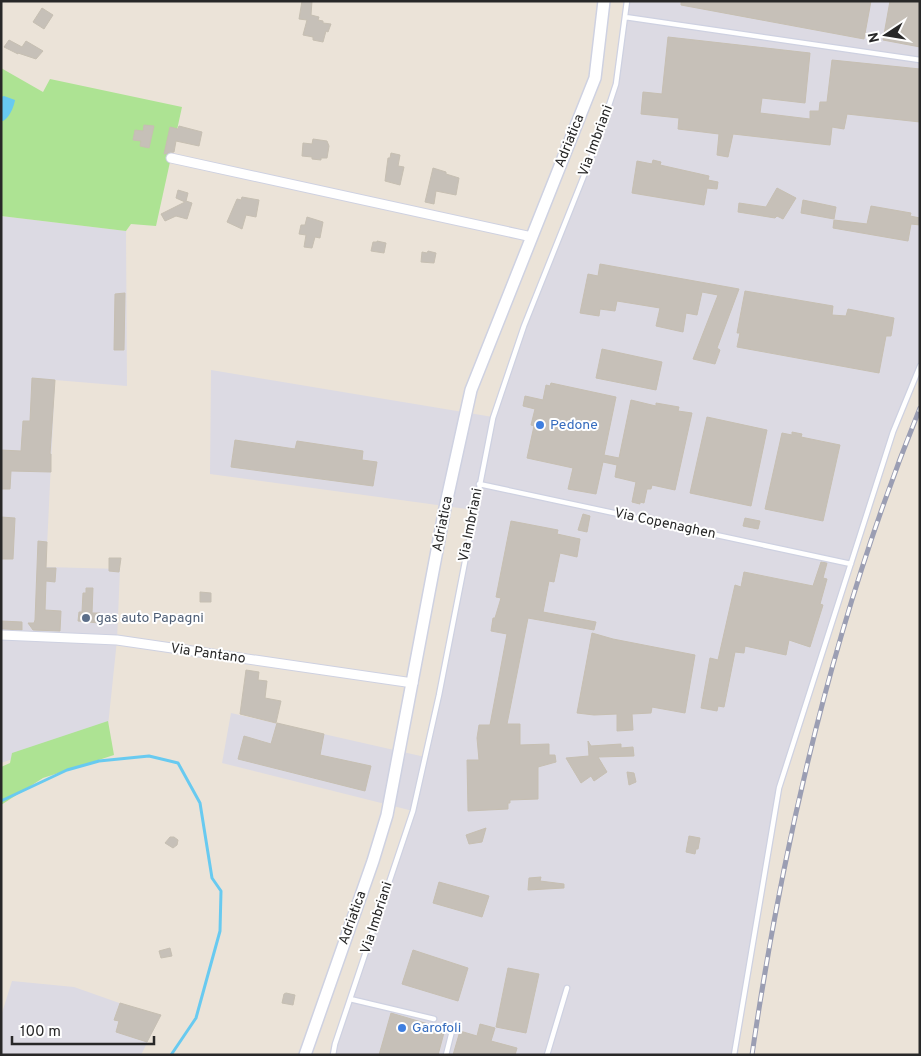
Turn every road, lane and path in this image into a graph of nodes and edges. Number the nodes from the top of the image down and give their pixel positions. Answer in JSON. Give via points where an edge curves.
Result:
{"nodes":[{"id":1,"x":604,"y":1,"type":"edge"},
{"id":2,"x":627,"y":1,"type":"edge"},
{"id":3,"x":625,"y":17,"type":"junction"},
{"id":4,"x":920,"y":60,"type":"edge"},
{"id":5,"x":171,"y":158,"type":"dead end"},
{"id":6,"x":532,"y":237,"type":"junction"},
{"id":7,"x":920,"y":366,"type":"edge"},
{"id":8,"x":479,"y":484,"type":"junction"},
{"id":9,"x":851,"y":564,"type":"junction"},
{"id":10,"x":1,"y":636,"type":"edge"},
{"id":11,"x":413,"y":683,"type":"junction"},
{"id":12,"x":567,"y":988,"type":"dead end"},
{"id":13,"x":350,"y":999,"type":"junction"},
{"id":14,"x":434,"y":1019,"type":"dead end"},
{"id":15,"x":453,"y":1027,"type":"dead end"},
{"id":16,"x":305,"y":1055,"type":"edge"},
{"id":17,"x":333,"y":1055,"type":"edge"},
{"id":18,"x":446,"y":1055,"type":"edge"},
{"id":19,"x":547,"y":1055,"type":"edge"},
{"id":20,"x":734,"y":1055,"type":"edge"}],
"edges":[{"from":1,"to":6,"type":"main road","name":"Adriatica","via":[[595,78]]},
{"from":2,"to":3,"type":"lane","name":"Via Imbriani"},
{"from":3,"to":4,"type":"lane"},
{"from":3,"to":8,"type":"lane","name":"Via Imbriani","via":[[616,84],[595,148],[521,335],[493,418]]},
{"from":5,"to":6,"type":"street"},
{"from":6,"to":11,"type":"main road","name":"Adriatica","via":[[471,390],[445,508]]},
{"from":7,"to":9,"type":"lane","via":[[893,432]]},
{"from":8,"to":9,"type":"lane","name":"Via Copenaghen"},
{"from":8,"to":13,"type":"lane","name":"Via Imbriani","via":[[439,695],[413,810]]},
{"from":9,"to":20,"type":"lane","via":[[779,788]]},
{"from":10,"to":11,"type":"street","name":"Via Pantano","via":[[117,640]]},
{"from":11,"to":16,"type":"main road","name":"Adriatica","via":[[384,824]]},
{"from":12,"to":19,"type":"lane"},
{"from":13,"to":14,"type":"lane"},
{"from":13,"to":17,"type":"lane","name":"Via Imbriani"},
{"from":15,"to":18,"type":"lane"}]}
